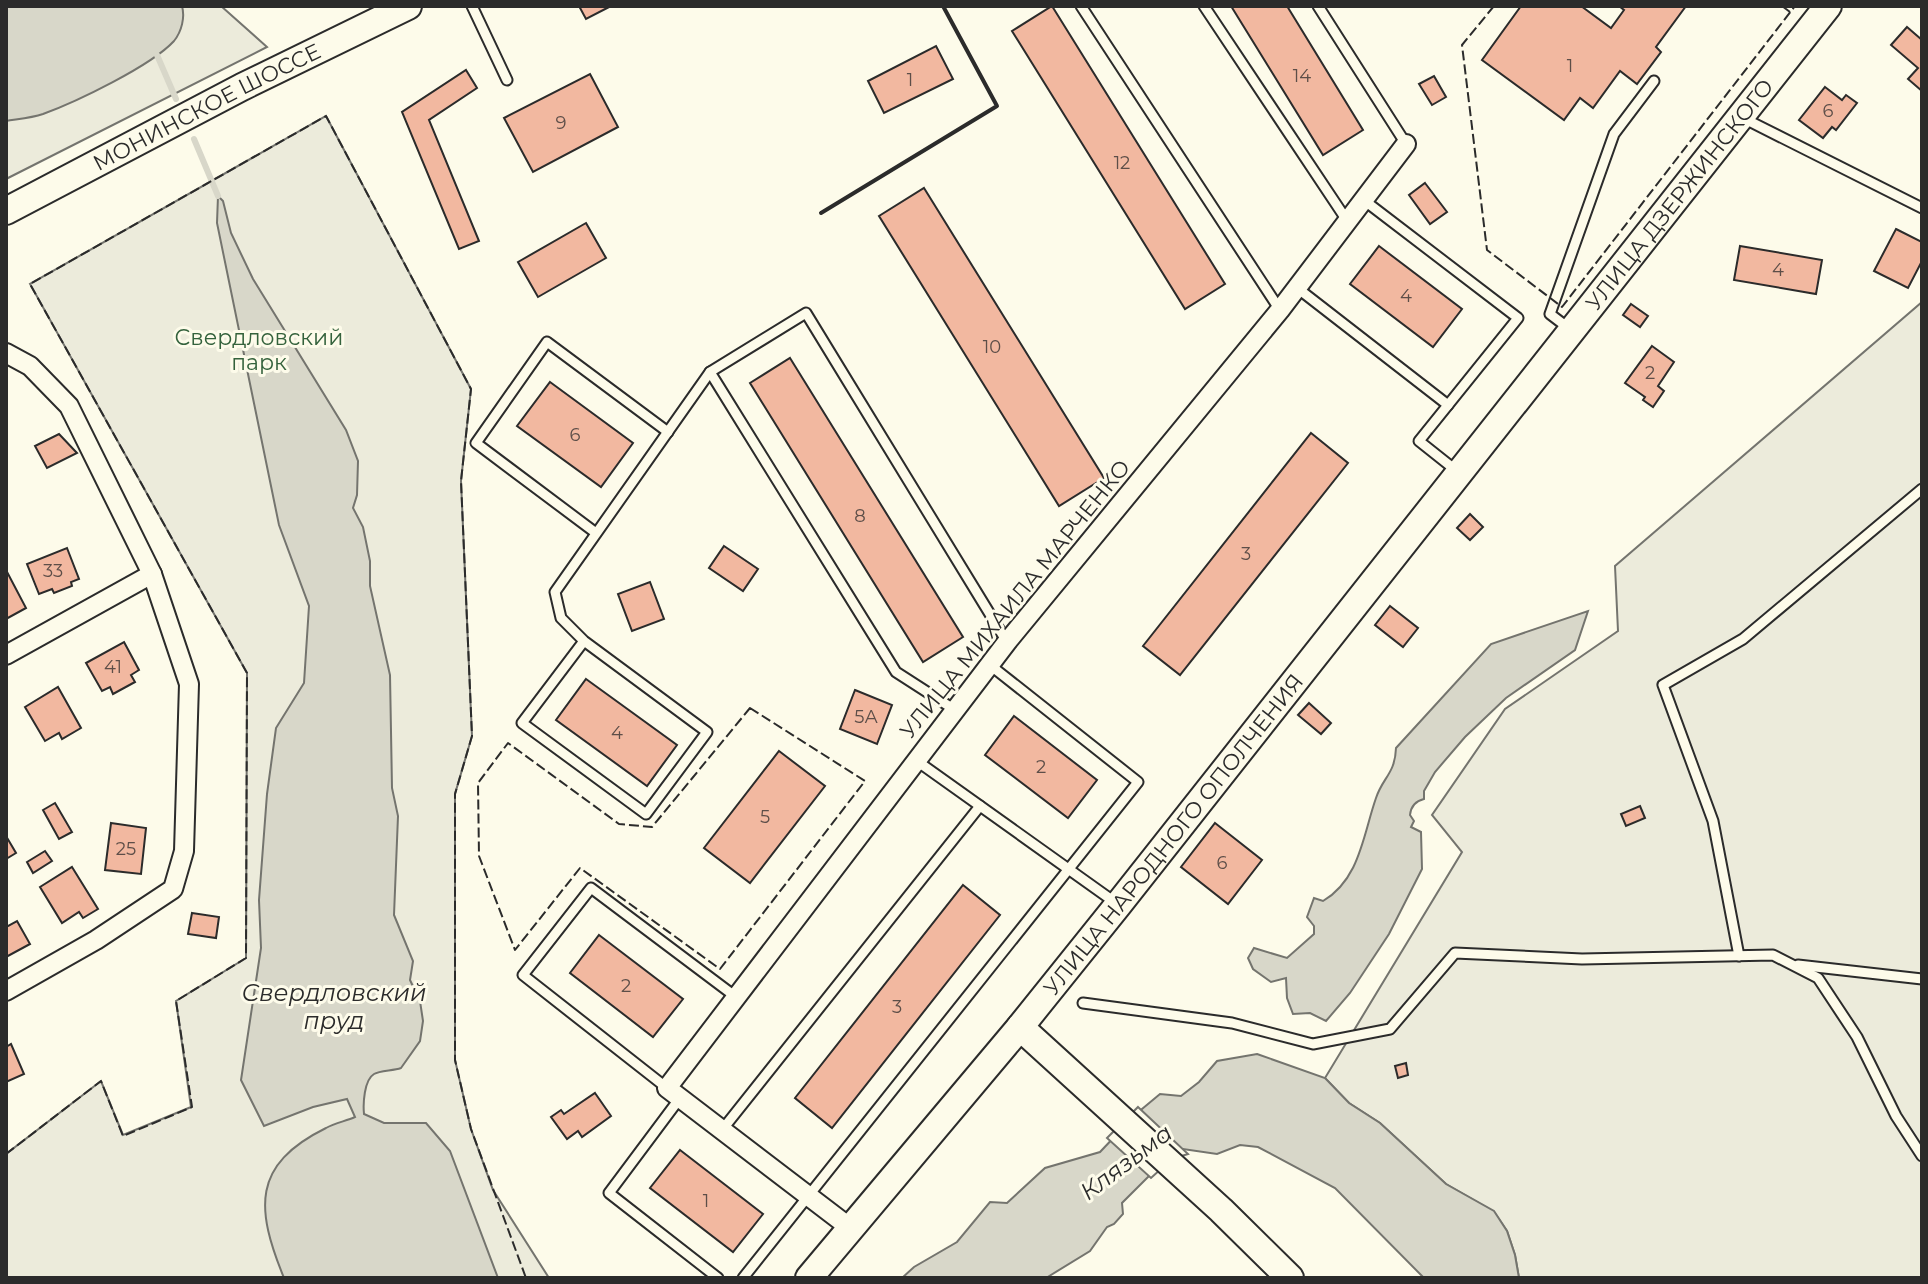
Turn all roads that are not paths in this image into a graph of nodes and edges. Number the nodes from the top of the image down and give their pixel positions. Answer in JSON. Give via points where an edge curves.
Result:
{"nodes":[{"id":1,"x":408,"y":6,"type":"edge"},
{"id":2,"x":472,"y":6,"type":"edge"},
{"id":3,"x":1081,"y":6,"type":"edge"},
{"id":4,"x":1204,"y":6,"type":"edge"},
{"id":5,"x":1318,"y":6,"type":"edge"},
{"id":6,"x":1828,"y":6,"type":"edge"},
{"id":7,"x":507,"y":80,"type":"dead end"},
{"id":8,"x":1654,"y":81,"type":"dead end"},
{"id":9,"x":1740,"y":116,"type":"junction"},
{"id":10,"x":1406,"y":144,"type":"joint"},
{"id":11,"x":1365,"y":201,"type":"junction"},
{"id":12,"x":1922,"y":208,"type":"edge"},
{"id":13,"x":6,"y":211,"type":"edge"},
{"id":14,"x":1348,"y":222,"type":"junction"},
{"id":15,"x":1296,"y":287,"type":"junction"},
{"id":16,"x":1280,"y":310,"type":"junction"},
{"id":17,"x":1571,"y":330,"type":"junction"},
{"id":18,"x":6,"y":353,"type":"edge"},
{"id":19,"x":710,"y":372,"type":"junction"},
{"id":20,"x":1529,"y":382,"type":"joint"},
{"id":21,"x":1448,"y":405,"type":"junction"},
{"id":22,"x":668,"y":432,"type":"junction"},
{"id":23,"x":1458,"y":472,"type":"junction"},
{"id":24,"x":1922,"y":489,"type":"edge"},
{"id":25,"x":596,"y":533,"type":"junction"},
{"id":26,"x":152,"y":574,"type":"junction"},
{"id":27,"x":584,"y":641,"type":"junction"},
{"id":28,"x":1007,"y":642,"type":"junction"},
{"id":29,"x":6,"y":655,"type":"edge"},
{"id":30,"x":990,"y":665,"type":"junction"},
{"id":31,"x":955,"y":710,"type":"junction"},
{"id":32,"x":917,"y":761,"type":"junction"},
{"id":33,"x":980,"y":806,"type":"junction"},
{"id":34,"x":1069,"y":870,"type":"junction"},
{"id":35,"x":1118,"y":905,"type":"junction"},
{"id":36,"x":1739,"y":956,"type":"junction"},
{"id":37,"x":1791,"y":964,"type":"junction"},
{"id":38,"x":1922,"y":979,"type":"edge"},
{"id":39,"x":6,"y":991,"type":"edge"},
{"id":40,"x":736,"y":997,"type":"junction"},
{"id":41,"x":1083,"y":1003,"type":"dead end"},
{"id":42,"x":1020,"y":1027,"type":"junction"},
{"id":43,"x":674,"y":1093,"type":"junction"},
{"id":44,"x":722,"y":1130,"type":"junction"},
{"id":45,"x":1922,"y":1156,"type":"edge"},
{"id":46,"x":809,"y":1196,"type":"junction"},
{"id":47,"x":849,"y":1227,"type":"junction"},
{"id":48,"x":718,"y":1278,"type":"edge"},
{"id":49,"x":743,"y":1278,"type":"edge"},
{"id":50,"x":809,"y":1278,"type":"edge"},
{"id":51,"x":1290,"y":1278,"type":"edge"}],
"edges":[{"from":1,"to":13,"type":"street","name":"МОНИНСКОЕ ШОССЕ"},
{"from":2,"to":7,"type":"lane"},
{"from":3,"to":16,"type":"lane"},
{"from":4,"to":14,"type":"lane"},
{"from":5,"to":10,"type":"lane"},
{"from":6,"to":9,"type":"street","name":"УЛИЦА ДЗЕРЖИНСКОГО"},
{"from":8,"to":17,"type":"lane","via":[[1614,134],[1550,314]]},
{"from":9,"to":12,"type":"lane"},
{"from":9,"to":17,"type":"street","name":"УЛИЦА ДЗЕРЖИНСКОГО"},
{"from":10,"to":11,"type":"street","name":"УЛИЦА МИХАИЛА МАРЧЕНКО"},
{"from":11,"to":14,"type":"street","name":"УЛИЦА МИХАИЛА МАРЧЕНКО"},
{"from":11,"to":21,"type":"lane","via":[[1518,318]]},
{"from":14,"to":15,"type":"street","name":"УЛИЦА МИХАИЛА МАРЧЕНКО"},
{"from":15,"to":16,"type":"street","name":"УЛИЦА МИХАИЛА МАРЧЕНКО"},
{"from":15,"to":21,"type":"lane"},
{"from":16,"to":28,"type":"street","name":"УЛИЦА МИХАИЛА МАРЧЕНКО"},
{"from":17,"to":20,"type":"street","name":"УЛИЦА ДЗЕРЖИНСКОГО"},
{"from":18,"to":26,"type":"street","via":[[30,366],[69,406]]},
{"from":19,"to":22,"type":"lane"},
{"from":19,"to":28,"type":"lane","via":[[806,313]]},
{"from":19,"to":31,"type":"lane","via":[[896,672]]},
{"from":20,"to":23,"type":"street","name":"УЛИЦА НАРОДНОГО ОПОЛЧЕНИЯ"},
{"from":21,"to":23,"type":"lane","via":[[1419,441]]},
{"from":22,"to":25,"type":"lane"},
{"from":22,"to":25,"type":"lane","via":[[547,342],[476,443]]},
{"from":23,"to":35,"type":"street","name":"УЛИЦА НАРОДНОГО ОПОЛЧЕНИЯ"},
{"from":24,"to":36,"type":"lane","via":[[1743,639],[1663,685],[1713,821]]},
{"from":25,"to":27,"type":"lane","via":[[555,592],[561,618]]},
{"from":26,"to":29,"type":"street"},
{"from":26,"to":39,"type":"street","via":[[189,684],[184,851],[173,889],[107,934]]},
{"from":27,"to":27,"type":"lane","via":[[707,732],[646,814],[522,723]]},
{"from":28,"to":30,"type":"street","name":"УЛИЦА МИХАИЛА МАРЧЕНКО"},
{"from":30,"to":31,"type":"street","name":"УЛИЦА МИХАИЛА МАРЧЕНКО"},
{"from":30,"to":34,"type":"lane","via":[[1138,782]]},
{"from":31,"to":32,"type":"street","name":"УЛИЦА МИХАИЛА МАРЧЕНКО"},
{"from":32,"to":33,"type":"lane"},
{"from":32,"to":40,"type":"street","name":"УЛИЦА МИХАИЛА МАРЧЕНКО"},
{"from":33,"to":34,"type":"lane"},
{"from":33,"to":44,"type":"lane"},
{"from":34,"to":35,"type":"lane"},
{"from":34,"to":46,"type":"lane"},
{"from":35,"to":42,"type":"street","name":"УЛИЦА НАРОДНОГО ОПОЛЧЕНИЯ"},
{"from":36,"to":37,"type":"lane","via":[[1773,955]]},
{"from":36,"to":41,"type":"lane","via":[[1582,959],[1455,953],[1390,1029],[1313,1044],[1232,1023]]},
{"from":37,"to":38,"type":"lane"},
{"from":37,"to":45,"type":"lane","via":[[1818,978]]},
{"from":40,"to":43,"type":"street","name":"УЛИЦА МИХАИЛА МАРЧЕНКО"},
{"from":40,"to":43,"type":"lane","via":[[591,888],[523,975]]},
{"from":42,"to":47,"type":"street","name":"УЛИЦА НАРОДНОГО ОПОЛЧЕНИЯ"},
{"from":42,"to":51,"type":"street"},
{"from":43,"to":44,"type":"street"},
{"from":43,"to":48,"type":"lane","via":[[609,1193]]},
{"from":44,"to":46,"type":"street"},
{"from":46,"to":47,"type":"street"},
{"from":46,"to":49,"type":"lane"},
{"from":47,"to":50,"type":"street","name":"УЛИЦА НАРОДНОГО ОПОЛЧЕНИЯ"}]}
